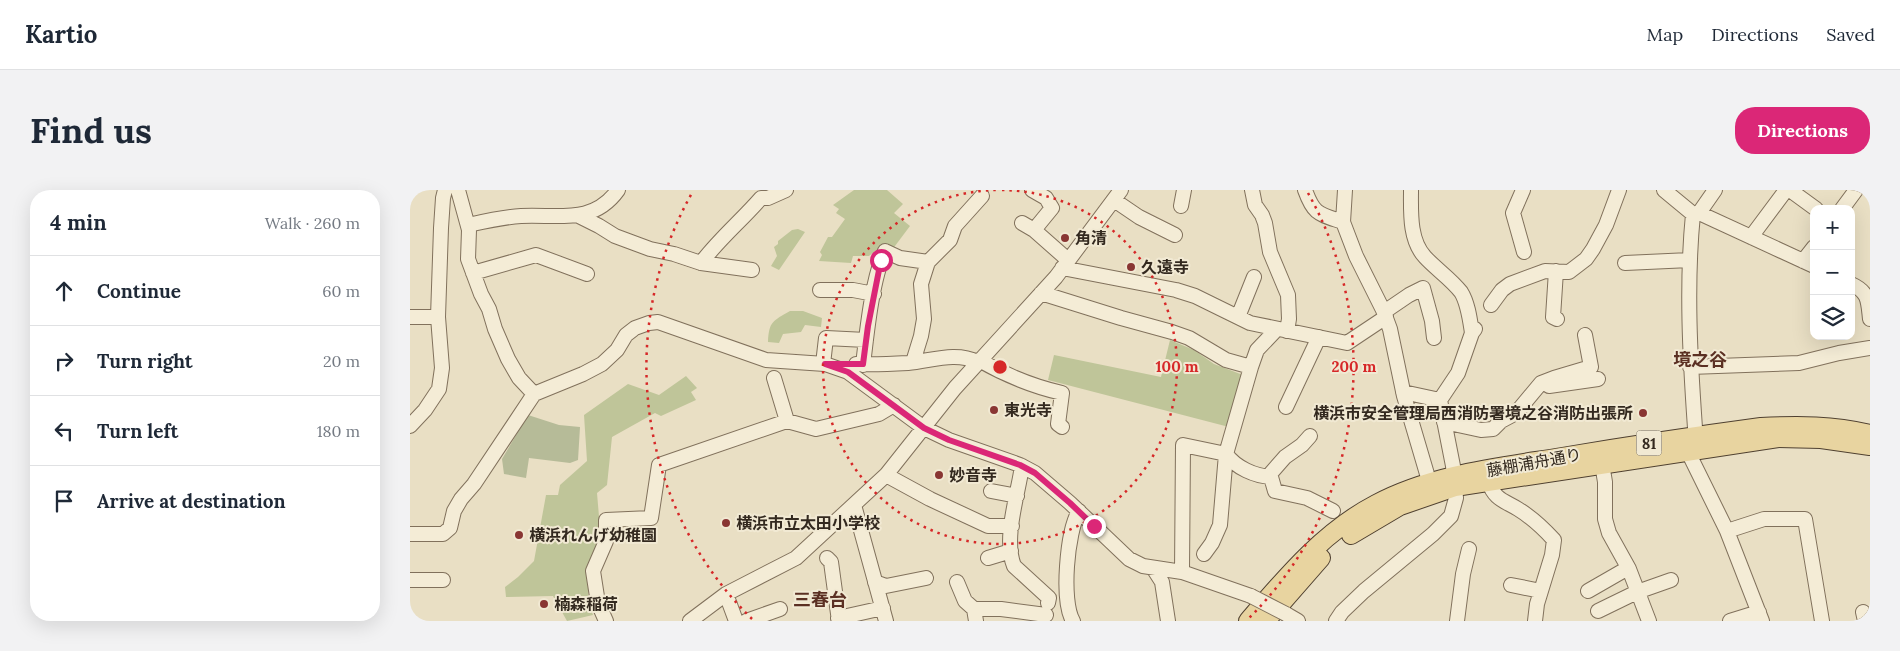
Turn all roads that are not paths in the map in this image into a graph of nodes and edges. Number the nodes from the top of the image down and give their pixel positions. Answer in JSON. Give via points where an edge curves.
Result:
{"nodes":[{"id":1,"x":445,"y":190,"type":"edge"},
{"id":2,"x":458,"y":190,"type":"edge"},
{"id":3,"x":618,"y":190,"type":"edge"},
{"id":4,"x":786,"y":190,"type":"edge"},
{"id":5,"x":1032,"y":190,"type":"edge"},
{"id":6,"x":1184,"y":190,"type":"edge"},
{"id":7,"x":1252,"y":190,"type":"edge"},
{"id":8,"x":1305,"y":190,"type":"edge"},
{"id":9,"x":1345,"y":190,"type":"edge"},
{"id":10,"x":1411,"y":190,"type":"edge"},
{"id":11,"x":1523,"y":190,"type":"edge"},
{"id":12,"x":1619,"y":190,"type":"edge"},
{"id":13,"x":1664,"y":190,"type":"edge"},
{"id":14,"x":1715,"y":190,"type":"edge"},
{"id":15,"x":1786,"y":190,"type":"edge"},
{"id":16,"x":1790,"y":190,"type":"edge"},
{"id":17,"x":1856,"y":190,"type":"edge"},
{"id":18,"x":760,"y":194,"type":"edge"},
{"id":19,"x":1118,"y":195,"type":"edge"},
{"id":20,"x":982,"y":196,"type":"dead end"},
{"id":21,"x":1811,"y":205,"type":"edge"},
{"id":22,"x":1845,"y":205,"type":"edge"},
{"id":23,"x":1181,"y":206,"type":"dead end"},
{"id":24,"x":1696,"y":213,"type":"junction"},
{"id":25,"x":577,"y":215,"type":"junction"},
{"id":26,"x":1343,"y":222,"type":"junction"},
{"id":27,"x":468,"y":225,"type":"junction"},
{"id":28,"x":1175,"y":235,"type":"dead end"},
{"id":29,"x":1751,"y":237,"type":"junction"},
{"id":30,"x":1813,"y":250,"type":"edge"},
{"id":31,"x":1524,"y":252,"type":"dead end"},
{"id":32,"x":1690,"y":260,"type":"junction"},
{"id":33,"x":928,"y":262,"type":"junction"},
{"id":34,"x":701,"y":263,"type":"junction"},
{"id":35,"x":1625,"y":263,"type":"dead end"},
{"id":36,"x":1065,"y":264,"type":"junction"},
{"id":37,"x":1808,"y":264,"type":"edge"},
{"id":38,"x":752,"y":270,"type":"dead end"},
{"id":39,"x":1556,"y":271,"type":"junction"},
{"id":40,"x":473,"y":273,"type":"junction"},
{"id":41,"x":587,"y":274,"type":"dead end"},
{"id":42,"x":1254,"y":277,"type":"dead end"},
{"id":43,"x":1870,"y":277,"type":"edge"},
{"id":44,"x":820,"y":290,"type":"dead end"},
{"id":45,"x":1862,"y":290,"type":"edge"},
{"id":46,"x":1041,"y":293,"type":"junction"},
{"id":47,"x":874,"y":294,"type":"junction"},
{"id":48,"x":1491,"y":305,"type":"dead end"},
{"id":49,"x":1385,"y":315,"type":"junction"},
{"id":50,"x":410,"y":317,"type":"edge"},
{"id":51,"x":1238,"y":317,"type":"junction"},
{"id":52,"x":438,"y":318,"type":"junction"},
{"id":53,"x":1557,"y":319,"type":"dead end"},
{"id":54,"x":1870,"y":319,"type":"edge"},
{"id":55,"x":1282,"y":330,"type":"junction"},
{"id":56,"x":1584,"y":335,"type":"dead end"},
{"id":57,"x":1319,"y":338,"type":"junction"},
{"id":58,"x":1434,"y":338,"type":"dead end"},
{"id":59,"x":866,"y":340,"type":"junction"},
{"id":60,"x":1870,"y":348,"type":"edge"},
{"id":61,"x":978,"y":361,"type":"junction"},
{"id":62,"x":912,"y":362,"type":"junction"},
{"id":63,"x":824,"y":364,"type":"junction"},
{"id":64,"x":863,"y":364,"type":"junction"},
{"id":65,"x":1251,"y":367,"type":"junction"},
{"id":66,"x":1690,"y":367,"type":"junction"},
{"id":67,"x":774,"y":378,"type":"dead end"},
{"id":68,"x":1598,"y":379,"type":"dead end"},
{"id":69,"x":1538,"y":386,"type":"junction"},
{"id":70,"x":1403,"y":392,"type":"junction"},
{"id":71,"x":534,"y":394,"type":"junction"},
{"id":72,"x":1440,"y":400,"type":"junction"},
{"id":73,"x":894,"y":406,"type":"junction"},
{"id":74,"x":1286,"y":407,"type":"dead end"},
{"id":75,"x":787,"y":421,"type":"junction"},
{"id":76,"x":1444,"y":422,"type":"junction"},
{"id":77,"x":410,"y":426,"type":"edge"},
{"id":78,"x":1062,"y":427,"type":"dead end"},
{"id":79,"x":924,"y":428,"type":"junction"},
{"id":80,"x":1870,"y":434,"type":"edge"},
{"id":81,"x":1310,"y":436,"type":"dead end"},
{"id":82,"x":1693,"y":443,"type":"junction"},
{"id":83,"x":1870,"y":446,"type":"edge"},
{"id":84,"x":1226,"y":454,"type":"junction"},
{"id":85,"x":1602,"y":464,"type":"junction"},
{"id":86,"x":1022,"y":466,"type":"junction"},
{"id":87,"x":886,"y":475,"type":"junction"},
{"id":88,"x":1271,"y":477,"type":"junction"},
{"id":89,"x":1454,"y":482,"type":"junction"},
{"id":90,"x":1488,"y":482,"type":"junction"},
{"id":91,"x":1431,"y":488,"type":"junction"},
{"id":92,"x":991,"y":491,"type":"dead end"},
{"id":93,"x":1017,"y":496,"type":"junction"},
{"id":94,"x":854,"y":505,"type":"junction"},
{"id":95,"x":1333,"y":511,"type":"dead end"},
{"id":96,"x":1079,"y":512,"type":"junction"},
{"id":97,"x":1012,"y":526,"type":"junction"},
{"id":98,"x":1726,"y":531,"type":"junction"},
{"id":99,"x":410,"y":534,"type":"edge"},
{"id":100,"x":1469,"y":549,"type":"dead end"},
{"id":101,"x":819,"y":550,"type":"junction"},
{"id":102,"x":1011,"y":551,"type":"junction"},
{"id":103,"x":1204,"y":554,"type":"dead end"},
{"id":104,"x":988,"y":558,"type":"dead end"},
{"id":105,"x":1153,"y":568,"type":"junction"},
{"id":106,"x":1628,"y":568,"type":"junction"},
{"id":107,"x":1185,"y":569,"type":"junction"},
{"id":108,"x":926,"y":578,"type":"dead end"},
{"id":109,"x":410,"y":580,"type":"edge"},
{"id":110,"x":443,"y":580,"type":"dead end"},
{"id":111,"x":1671,"y":580,"type":"dead end"},
{"id":112,"x":875,"y":582,"type":"junction"},
{"id":113,"x":957,"y":582,"type":"dead end"},
{"id":114,"x":1511,"y":585,"type":"dead end"},
{"id":115,"x":1541,"y":591,"type":"junction"},
{"id":116,"x":1588,"y":591,"type":"dead end"},
{"id":117,"x":1638,"y":592,"type":"junction"},
{"id":118,"x":726,"y":594,"type":"junction"},
{"id":119,"x":1050,"y":609,"type":"junction"},
{"id":120,"x":1598,"y":611,"type":"dead end"},
{"id":121,"x":779,"y":613,"type":"edge"},
{"id":122,"x":884,"y":615,"type":"edge"},
{"id":123,"x":975,"y":615,"type":"edge"},
{"id":124,"x":1292,"y":617,"type":"edge"},
{"id":125,"x":1761,"y":617,"type":"edge"},
{"id":126,"x":1072,"y":618,"type":"edge"},
{"id":127,"x":838,"y":620,"type":"edge"},
{"id":128,"x":606,"y":621,"type":"edge"},
{"id":129,"x":690,"y":621,"type":"edge"},
{"id":130,"x":736,"y":621,"type":"edge"},
{"id":131,"x":746,"y":621,"type":"edge"},
{"id":132,"x":1168,"y":621,"type":"edge"},
{"id":133,"x":1248,"y":621,"type":"edge"},
{"id":134,"x":1266,"y":621,"type":"edge"},
{"id":135,"x":1336,"y":621,"type":"edge"},
{"id":136,"x":1457,"y":621,"type":"edge"},
{"id":137,"x":1535,"y":621,"type":"edge"},
{"id":138,"x":1649,"y":621,"type":"edge"},
{"id":139,"x":1730,"y":621,"type":"edge"},
{"id":140,"x":1822,"y":621,"type":"edge"}],
"edges":[{"from":1,"to":52,"type":"street"},
{"from":2,"to":27,"type":"street"},
{"from":3,"to":25,"type":"street","via":[[599,208]]},
{"from":4,"to":18,"type":"street","via":[[768,198]]},
{"from":5,"to":36,"type":"street","via":[[1046,198],[1052,208],[1028,227]]},
{"from":6,"to":23,"type":"street"},
{"from":7,"to":55,"type":"street","via":[[1255,205],[1265,223],[1270,252],[1288,295],[1289,319]]},
{"from":8,"to":26,"type":"street","via":[[1315,211]]},
{"from":9,"to":26,"type":"street"},
{"from":10,"to":72,"type":"street","via":[[1414,236],[1423,255],[1462,293],[1474,331],[1458,373]]},
{"from":11,"to":31,"type":"street","via":[[1513,213]]},
{"from":12,"to":39,"type":"street","via":[[1606,225],[1586,259],[1569,272]]},
{"from":13,"to":24,"type":"street"},
{"from":14,"to":24,"type":"street"},
{"from":15,"to":29,"type":"street"},
{"from":16,"to":21,"type":"street"},
{"from":17,"to":22,"type":"street"},
{"from":18,"to":34,"type":"street","via":[[743,218]]},
{"from":19,"to":28,"type":"street","via":[[1139,217]]},
{"from":19,"to":36,"type":"street"},
{"from":20,"to":33,"type":"street","via":[[955,226],[950,240]]},
{"from":24,"to":29,"type":"street"},
{"from":24,"to":32,"type":"street"},
{"from":25,"to":27,"type":"street","via":[[505,217]]},
{"from":25,"to":34,"type":"street","via":[[633,243]]},
{"from":26,"to":49,"type":"street"},
{"from":27,"to":40,"type":"street","via":[[468,259]]},
{"from":29,"to":37,"type":"street"},
{"from":30,"to":37,"type":"street"},
{"from":32,"to":35,"type":"street"},
{"from":32,"to":66,"type":"street"},
{"from":33,"to":47,"type":"street","via":[[900,258],[885,250]]},
{"from":33,"to":62,"type":"street","via":[[921,284],[924,319]]},
{"from":34,"to":38,"type":"street"},
{"from":36,"to":46,"type":"street"},
{"from":36,"to":51,"type":"street","via":[[1176,290]]},
{"from":39,"to":48,"type":"street","via":[[1545,271],[1510,284]]},
{"from":39,"to":53,"type":"street","via":[[1553,317]]},
{"from":40,"to":41,"type":"street","via":[[536,255]]},
{"from":40,"to":71,"type":"street","via":[[508,359]]},
{"from":42,"to":51,"type":"street"},
{"from":43,"to":45,"type":"street"},
{"from":44,"to":47,"type":"street"},
{"from":45,"to":54,"type":"street","via":[[1867,298]]},
{"from":46,"to":61,"type":"street"},
{"from":46,"to":65,"type":"street","via":[[1172,332],[1226,360]]},
{"from":47,"to":59,"type":"street"},
{"from":49,"to":57,"type":"street","via":[[1347,343]]},
{"from":49,"to":58,"type":"street","via":[[1423,288]]},
{"from":49,"to":70,"type":"street","via":[[1396,349]]},
{"from":50,"to":52,"type":"street"},
{"from":51,"to":55,"type":"street"},
{"from":52,"to":77,"type":"street","via":[[442,368],[438,389]]},
{"from":55,"to":57,"type":"street"},
{"from":55,"to":65,"type":"street","via":[[1257,350]]},
{"from":56,"to":69,"type":"street","via":[[1591,367]]},
{"from":57,"to":74,"type":"street"},
{"from":59,"to":63,"type":"street","via":[[826,338]]},
{"from":59,"to":64,"type":"street"},
{"from":60,"to":66,"type":"street","via":[[1799,362]]},
{"from":61,"to":62,"type":"street","via":[[948,356]]},
{"from":61,"to":78,"type":"street","via":[[1004,375],[1062,392],[1058,419]]},
{"from":61,"to":79,"type":"street"},
{"from":62,"to":64,"type":"street"},
{"from":63,"to":64,"type":"street"},
{"from":63,"to":71,"type":"street","via":[[766,360],[670,325],[649,322],[626,335],[617,350],[602,364]]},
{"from":63,"to":73,"type":"street","via":[[848,372]]},
{"from":65,"to":84,"type":"street"},
{"from":66,"to":82,"type":"street"},
{"from":67,"to":75,"type":"street"},
{"from":68,"to":69,"type":"street"},
{"from":69,"to":76,"type":"street","via":[[1516,413],[1493,429],[1481,430]]},
{"from":70,"to":72,"type":"street"},
{"from":70,"to":91,"type":"street"},
{"from":71,"to":99,"type":"street","via":[[461,499],[450,528],[442,534]]},
{"from":72,"to":76,"type":"street"},
{"from":73,"to":75,"type":"street","via":[[879,414],[816,429]]},
{"from":73,"to":79,"type":"street"},
{"from":75,"to":128,"type":"street","via":[[659,465],[651,518],[606,520],[606,541],[593,571],[598,603]]},
{"from":76,"to":89,"type":"street"},
{"from":79,"to":86,"type":"street"},
{"from":79,"to":87,"type":"street"},
{"from":80,"to":82,"type":"main road","name":"藤棚浦舟通り","number":"81","via":[[1796,425],[1760,427]]},
{"from":81,"to":88,"type":"street","via":[[1285,457]]},
{"from":82,"to":83,"type":"main road","name":"藤棚浦舟通り","number":"81","via":[[1821,438]]},
{"from":82,"to":85,"type":"main road","name":"藤棚浦舟通り","number":"81"},
{"from":82,"to":89,"type":"main road","name":"藤棚浦舟通り","number":"81","via":[[1533,461]]},
{"from":82,"to":98,"type":"street","via":[[1691,458]]},
{"from":84,"to":88,"type":"street","via":[[1247,471]]},
{"from":84,"to":103,"type":"street","via":[[1220,525]]},
{"from":84,"to":107,"type":"street","via":[[1183,445]]},
{"from":85,"to":90,"type":"main road","name":"藤棚浦舟通り","number":"81"},
{"from":85,"to":106,"type":"street","via":[[1605,520]]},
{"from":86,"to":93,"type":"street"},
{"from":86,"to":96,"type":"street"},
{"from":87,"to":94,"type":"street"},
{"from":87,"to":97,"type":"street","via":[[988,526]]},
{"from":88,"to":95,"type":"street","via":[[1275,491],[1307,498]]},
{"from":89,"to":90,"type":"main road","name":"藤棚浦舟通り","number":"81"},
{"from":89,"to":91,"type":"main road","name":"藤棚浦舟通り","number":"81"},
{"from":89,"to":135,"type":"street","via":[[1456,498],[1450,516],[1364,591]]},
{"from":90,"to":115,"type":"street","via":[[1496,498],[1519,510],[1554,540]]},
{"from":91,"to":133,"type":"main road","name":"藤棚浦舟通り","number":"81","via":[[1376,504],[1328,538],[1305,558]]},
{"from":91,"to":134,"type":"main road","name":"藤棚浦舟通り","number":"81","via":[[1341,541],[1319,559]]},
{"from":92,"to":93,"type":"street"},
{"from":93,"to":97,"type":"street"},
{"from":94,"to":101,"type":"street"},
{"from":94,"to":112,"type":"street"},
{"from":96,"to":105,"type":"street","via":[[1129,559]]},
{"from":96,"to":126,"type":"street","via":[[1070,531],[1068,553],[1068,609]]},
{"from":97,"to":102,"type":"street"},
{"from":98,"to":125,"type":"street"},
{"from":98,"to":140,"type":"street","via":[[1764,519],[1805,519]]},
{"from":100,"to":136,"type":"street"},
{"from":101,"to":118,"type":"street","via":[[796,558]]},
{"from":101,"to":127,"type":"street","via":[[831,562]]},
{"from":102,"to":104,"type":"street"},
{"from":102,"to":119,"type":"street","via":[[1014,566],[1049,598]]},
{"from":105,"to":107,"type":"street"},
{"from":105,"to":132,"type":"street","via":[[1162,582]]},
{"from":106,"to":116,"type":"street"},
{"from":106,"to":117,"type":"street"},
{"from":107,"to":124,"type":"street","bridge":true},
{"from":108,"to":112,"type":"street","via":[[886,586]]},
{"from":109,"to":110,"type":"street"},
{"from":111,"to":117,"type":"street"},
{"from":112,"to":122,"type":"street"},
{"from":113,"to":123,"type":"street"},
{"from":114,"to":115,"type":"street"},
{"from":115,"to":137,"type":"street"},
{"from":117,"to":120,"type":"street"},
{"from":117,"to":138,"type":"street"},
{"from":118,"to":129,"type":"street"},
{"from":118,"to":130,"type":"street"},
{"from":119,"to":123,"type":"street","via":[[1001,609]]},
{"from":119,"to":126,"type":"street"},
{"from":121,"to":131,"type":"street"},
{"from":122,"to":127,"type":"street"},
{"from":125,"to":139,"type":"street"}]}
